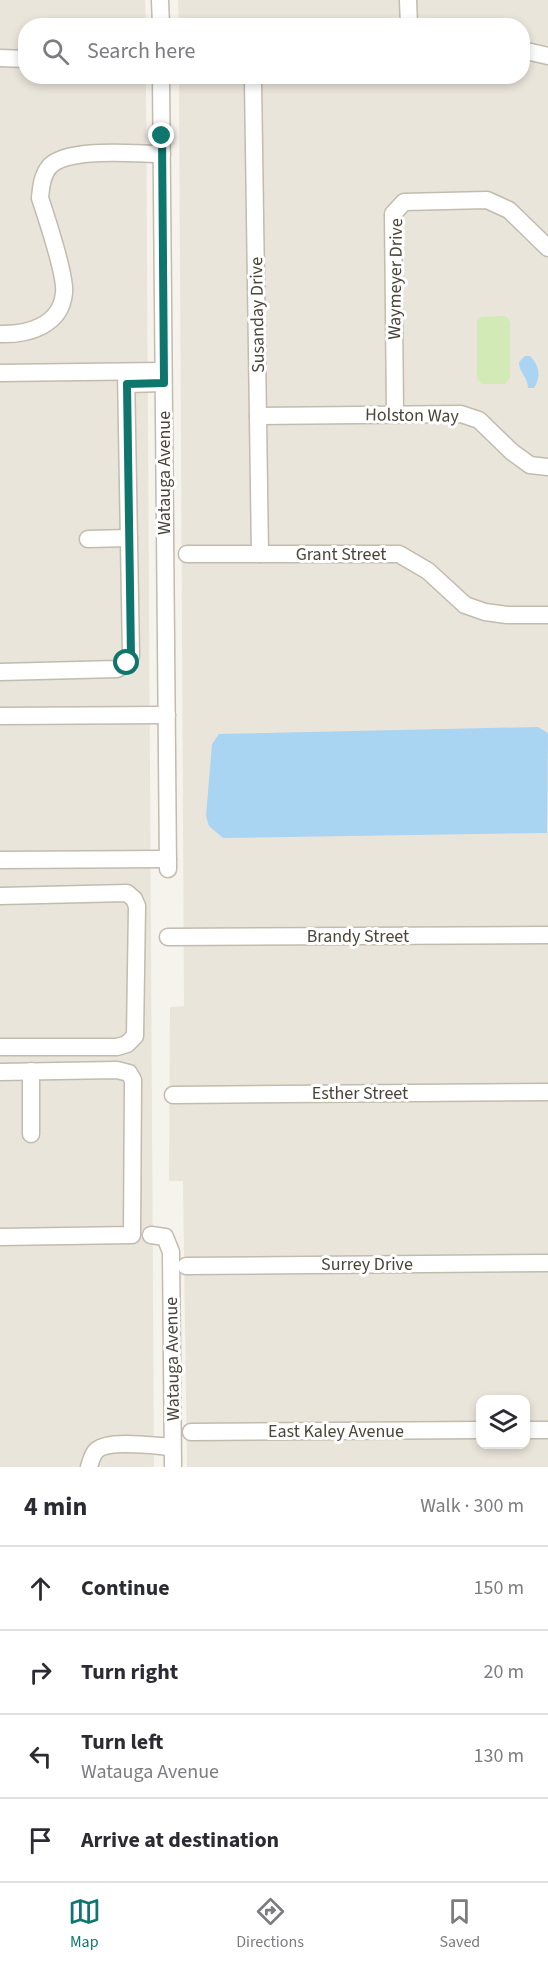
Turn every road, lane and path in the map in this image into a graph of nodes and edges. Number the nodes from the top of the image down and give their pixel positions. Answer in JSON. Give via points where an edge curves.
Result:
{"nodes":[{"id":1,"x":160,"y":0,"type":"edge"},
{"id":2,"x":408,"y":0,"type":"edge"},
{"id":3,"x":161,"y":18,"type":"edge"},
{"id":4,"x":409,"y":18,"type":"edge"},
{"id":5,"x":530,"y":52,"type":"edge"},
{"id":6,"x":548,"y":56,"type":"edge"},
{"id":7,"x":0,"y":58,"type":"edge"},
{"id":8,"x":18,"y":59,"type":"edge"},
{"id":9,"x":161,"y":84,"type":"edge"},
{"id":10,"x":253,"y":84,"type":"edge"},
{"id":11,"x":162,"y":154,"type":"junction"},
{"id":12,"x":548,"y":248,"type":"edge"},
{"id":13,"x":0,"y":334,"type":"edge"},
{"id":14,"x":0,"y":373,"type":"edge"},
{"id":15,"x":164,"y":377,"type":"junction"},
{"id":16,"x":127,"y":378,"type":"junction"},
{"id":17,"x":395,"y":413,"type":"junction"},
{"id":18,"x":258,"y":416,"type":"junction"},
{"id":19,"x":548,"y":468,"type":"edge"},
{"id":20,"x":129,"y":538,"type":"junction"},
{"id":21,"x":87,"y":539,"type":"dead end"},
{"id":22,"x":187,"y":554,"type":"dead end"},
{"id":23,"x":260,"y":554,"type":"junction"},
{"id":24,"x":548,"y":615,"type":"edge"},
{"id":25,"x":0,"y":672,"type":"edge"},
{"id":26,"x":166,"y":715,"type":"junction"},
{"id":27,"x":0,"y":716,"type":"edge"},
{"id":28,"x":0,"y":860,"type":"edge"},
{"id":29,"x":0,"y":896,"type":"edge"},
{"id":30,"x":548,"y":935,"type":"edge"},
{"id":31,"x":168,"y":937,"type":"dead end"},
{"id":32,"x":0,"y":1047,"type":"edge"},
{"id":33,"x":31,"y":1071,"type":"junction"},
{"id":34,"x":0,"y":1072,"type":"edge"},
{"id":35,"x":548,"y":1092,"type":"edge"},
{"id":36,"x":173,"y":1095,"type":"dead end"},
{"id":37,"x":31,"y":1134,"type":"dead end"},
{"id":38,"x":151,"y":1235,"type":"dead end"},
{"id":39,"x":0,"y":1237,"type":"edge"},
{"id":40,"x":548,"y":1263,"type":"edge"},
{"id":41,"x":186,"y":1266,"type":"dead end"},
{"id":42,"x":476,"y":1430,"type":"edge"},
{"id":43,"x":530,"y":1430,"type":"edge"},
{"id":44,"x":548,"y":1430,"type":"edge"},
{"id":45,"x":191,"y":1432,"type":"dead end"},
{"id":46,"x":172,"y":1447,"type":"junction"},
{"id":47,"x":89,"y":1467,"type":"edge"},
{"id":48,"x":173,"y":1467,"type":"edge"}],
"edges":[{"from":1,"to":3,"type":"street"},
{"from":2,"to":4,"type":"street"},
{"from":5,"to":6,"type":"street"},
{"from":7,"to":8,"type":"street"},
{"from":9,"to":11,"type":"street","name":"Watauga Avenue"},
{"from":10,"to":18,"type":"street","name":"Susanday Drive"},
{"from":11,"to":13,"type":"street","via":[[82,154],[50,166],[40,198],[65,292],[55,317],[33,331]]},
{"from":11,"to":15,"type":"street","name":"Watauga Avenue"},
{"from":12,"to":17,"type":"street","name":"Waymeyer Drive","via":[[509,210],[487,200],[404,202],[393,214]]},
{"from":14,"to":16,"type":"street"},
{"from":15,"to":16,"type":"street"},
{"from":15,"to":26,"type":"street","name":"Watauga Avenue"},
{"from":16,"to":20,"type":"street"},
{"from":17,"to":18,"type":"street","name":"Holston Way"},
{"from":17,"to":19,"type":"street","name":"Holston Way","via":[[461,414],[479,420],[530,465]]},
{"from":18,"to":23,"type":"street","name":"Susanday Drive"},
{"from":20,"to":21,"type":"street"},
{"from":20,"to":25,"type":"street","via":[[131,656],[127,663],[104,670]]},
{"from":22,"to":23,"type":"street","name":"Grant Street"},
{"from":23,"to":24,"type":"street","name":"Grant Street","via":[[399,554],[428,571],[465,605],[507,615]]},
{"from":26,"to":27,"type":"street"},
{"from":26,"to":28,"type":"street","name":"Watauga Avenue","via":[[168,864]]},
{"from":29,"to":32,"type":"street","via":[[127,893],[137,906],[135,1036],[128,1044]]},
{"from":30,"to":31,"type":"street","name":"Brandy Street"},
{"from":33,"to":34,"type":"street"},
{"from":33,"to":37,"type":"street"},
{"from":33,"to":39,"type":"street","via":[[129,1073],[133,1080],[132,1235]]},
{"from":35,"to":36,"type":"street","name":"Esther Street"},
{"from":38,"to":46,"type":"street","name":"Watauga Avenue","via":[[165,1237],[171,1252]]},
{"from":40,"to":41,"type":"street","name":"Surrey Drive"},
{"from":42,"to":45,"type":"street","name":"East Kaley Avenue"},
{"from":43,"to":44,"type":"street"},
{"from":46,"to":47,"type":"street","via":[[118,1444],[100,1448],[94,1452]]},
{"from":46,"to":48,"type":"street","name":"Watauga Avenue"}]}
